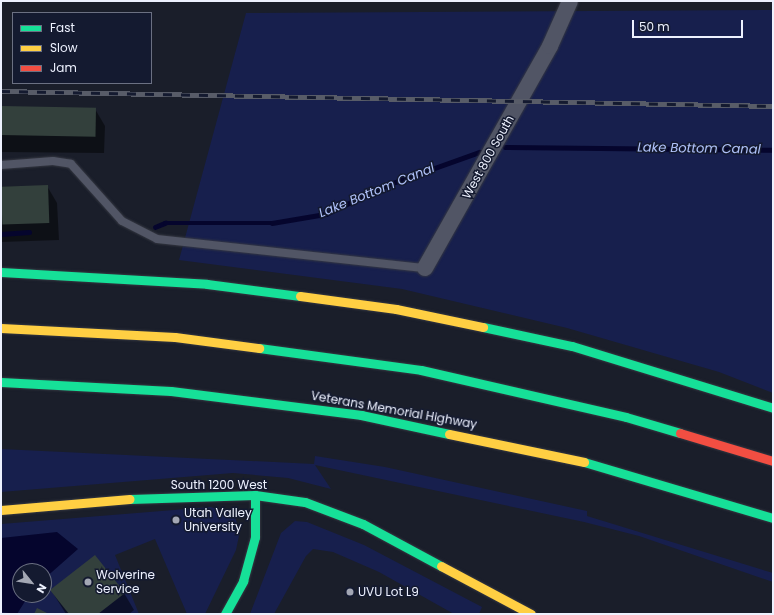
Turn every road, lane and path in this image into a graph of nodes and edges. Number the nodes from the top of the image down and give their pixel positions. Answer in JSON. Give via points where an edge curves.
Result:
{"nodes":[{"id":1,"x":570,"y":1,"type":"edge"},
{"id":2,"x":582,"y":1,"type":"edge"},
{"id":3,"x":550,"y":46,"type":"junction"},
{"id":4,"x":1,"y":165,"type":"edge"},
{"id":5,"x":425,"y":268,"type":"joint"},
{"id":6,"x":1,"y":272,"type":"edge"},
{"id":7,"x":1,"y":328,"type":"edge"},
{"id":8,"x":1,"y":382,"type":"edge"},
{"id":9,"x":773,"y":408,"type":"edge"},
{"id":10,"x":773,"y":461,"type":"edge"},
{"id":11,"x":255,"y":495,"type":"junction"},
{"id":12,"x":1,"y":510,"type":"edge"},
{"id":13,"x":773,"y":518,"type":"edge"},
{"id":14,"x":225,"y":614,"type":"edge"},
{"id":15,"x":531,"y":614,"type":"edge"}],
"edges":[{"from":1,"to":3,"type":"street","name":"West 800 South"},
{"from":2,"to":3,"type":"street","name":"West 800 South","via":[[564,32]]},
{"from":3,"to":5,"type":"street","name":"West 800 South"},
{"from":4,"to":5,"type":"lane","via":[[54,161],[71,164],[122,221],[158,239]]},
{"from":6,"to":9,"type":"main road","via":[[181,282],[396,309],[572,346]]},
{"from":7,"to":10,"type":"main road","via":[[175,337],[407,368],[626,417]]},
{"from":8,"to":13,"type":"main road","name":"Veterans Memorial Highway","via":[[171,391],[361,415],[597,465]]},
{"from":11,"to":12,"type":"main road","name":"South 1200 West","via":[[183,495]]},
{"from":11,"to":14,"type":"main road","via":[[255,537],[243,581]]},
{"from":11,"to":15,"type":"main road","name":"South 1200 West","via":[[305,502],[363,524]]}]}
